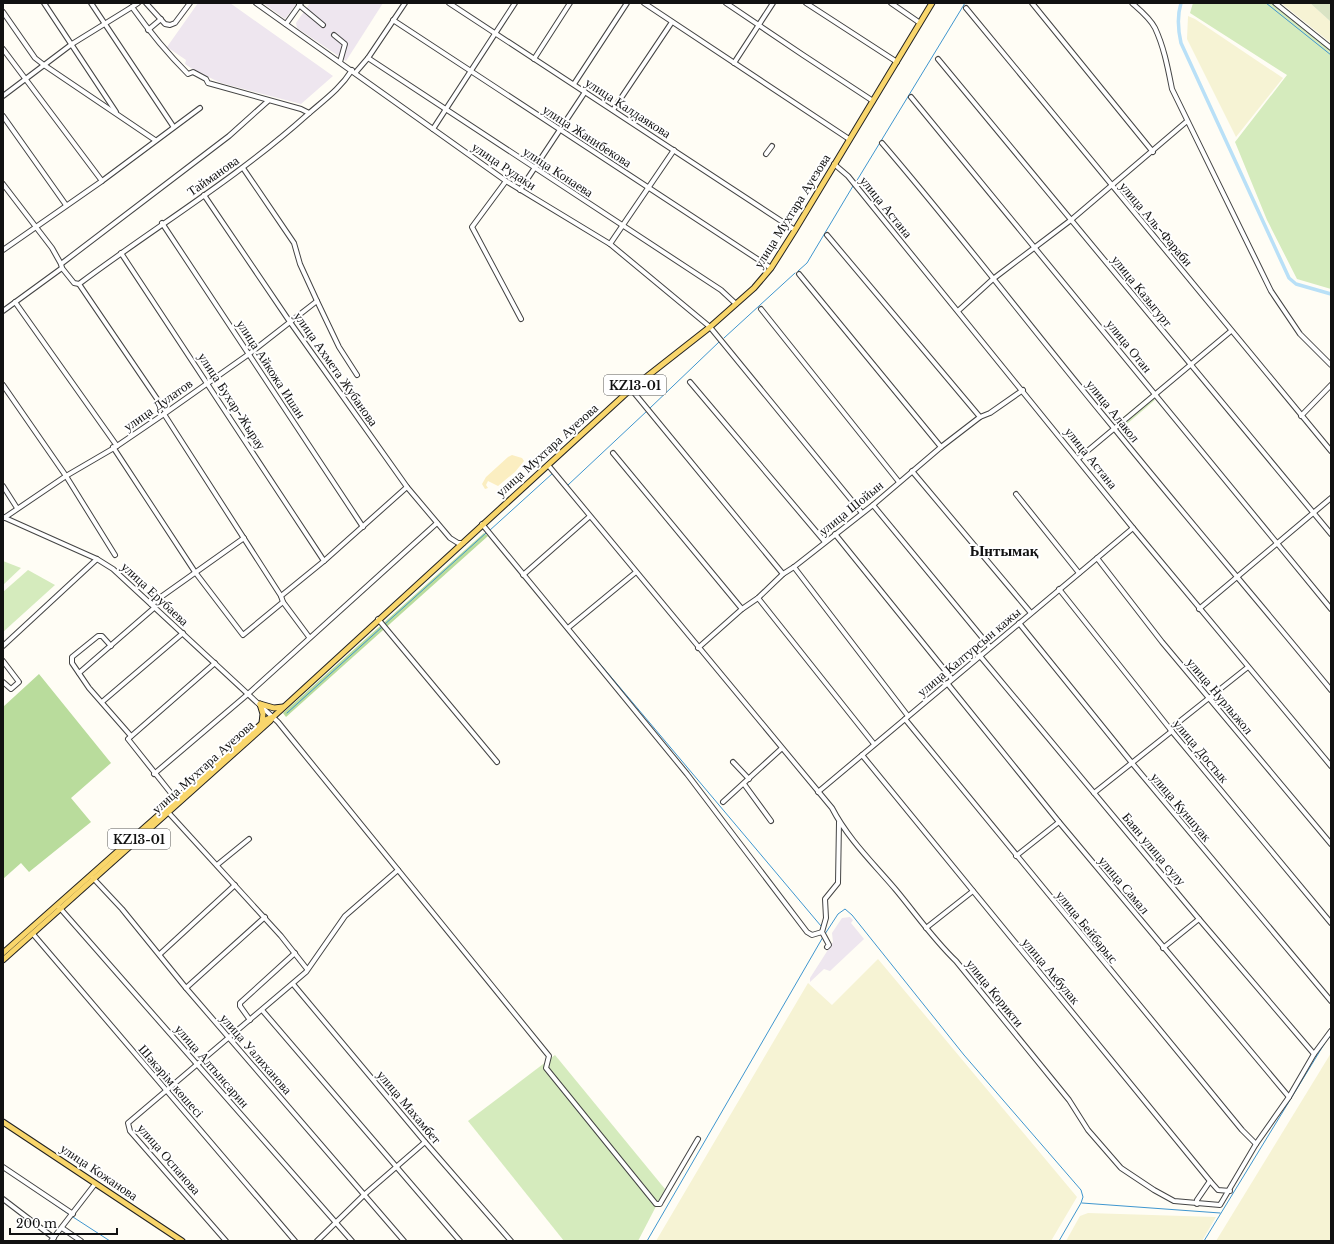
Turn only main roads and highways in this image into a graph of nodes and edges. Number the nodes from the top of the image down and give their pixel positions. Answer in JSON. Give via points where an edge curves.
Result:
{"nodes":[{"id":1,"x":932,"y":3,"type":"edge"},
{"id":2,"x":284,"y":706,"type":"junction"},
{"id":3,"x":273,"y":717,"type":"junction"},
{"id":4,"x":262,"y":723,"type":"junction"},
{"id":5,"x":177,"y":801,"type":"junction"},
{"id":6,"x":59,"y":907,"type":"junction"},
{"id":7,"x":3,"y":954,"type":"edge"},
{"id":8,"x":3,"y":960,"type":"edge"},
{"id":9,"x":3,"y":1122,"type":"edge"},
{"id":10,"x":182,"y":1241,"type":"edge"}],
"edges":[{"from":1,"to":2,"type":"main road","name":"улица Мухтара Ауезова","number":"KZ13-01","via":[[795,230],[771,268],[754,288],[710,327],[631,389]]},
{"from":2,"to":3,"type":"main road","name":"улица Мухтара Ауезова","number":"KZ13-01"},
{"from":2,"to":4,"type":"main road","via":[[274,708],[260,704]]},
{"from":3,"to":4,"type":"main road","name":"улица Мухтара Ауезова","number":"KZ13-01"},
{"from":3,"to":5,"type":"main road","name":"улица Мухтара Ауезова","number":"KZ13-01"},
{"from":4,"to":5,"type":"main road","name":"улица Мухтара Ауезова","number":"KZ13-01"},
{"from":5,"to":6,"type":"main road","name":"улица Мухтара Ауезова","number":"KZ13-01"},
{"from":6,"to":7,"type":"main road","name":"улица Мухтара Ауезова","number":"KZ13-01"},
{"from":6,"to":8,"type":"main road","name":"улица Мухтара Ауезова","number":"KZ13-01"},
{"from":9,"to":10,"type":"main road","name":"улица Кожанова"}]}
